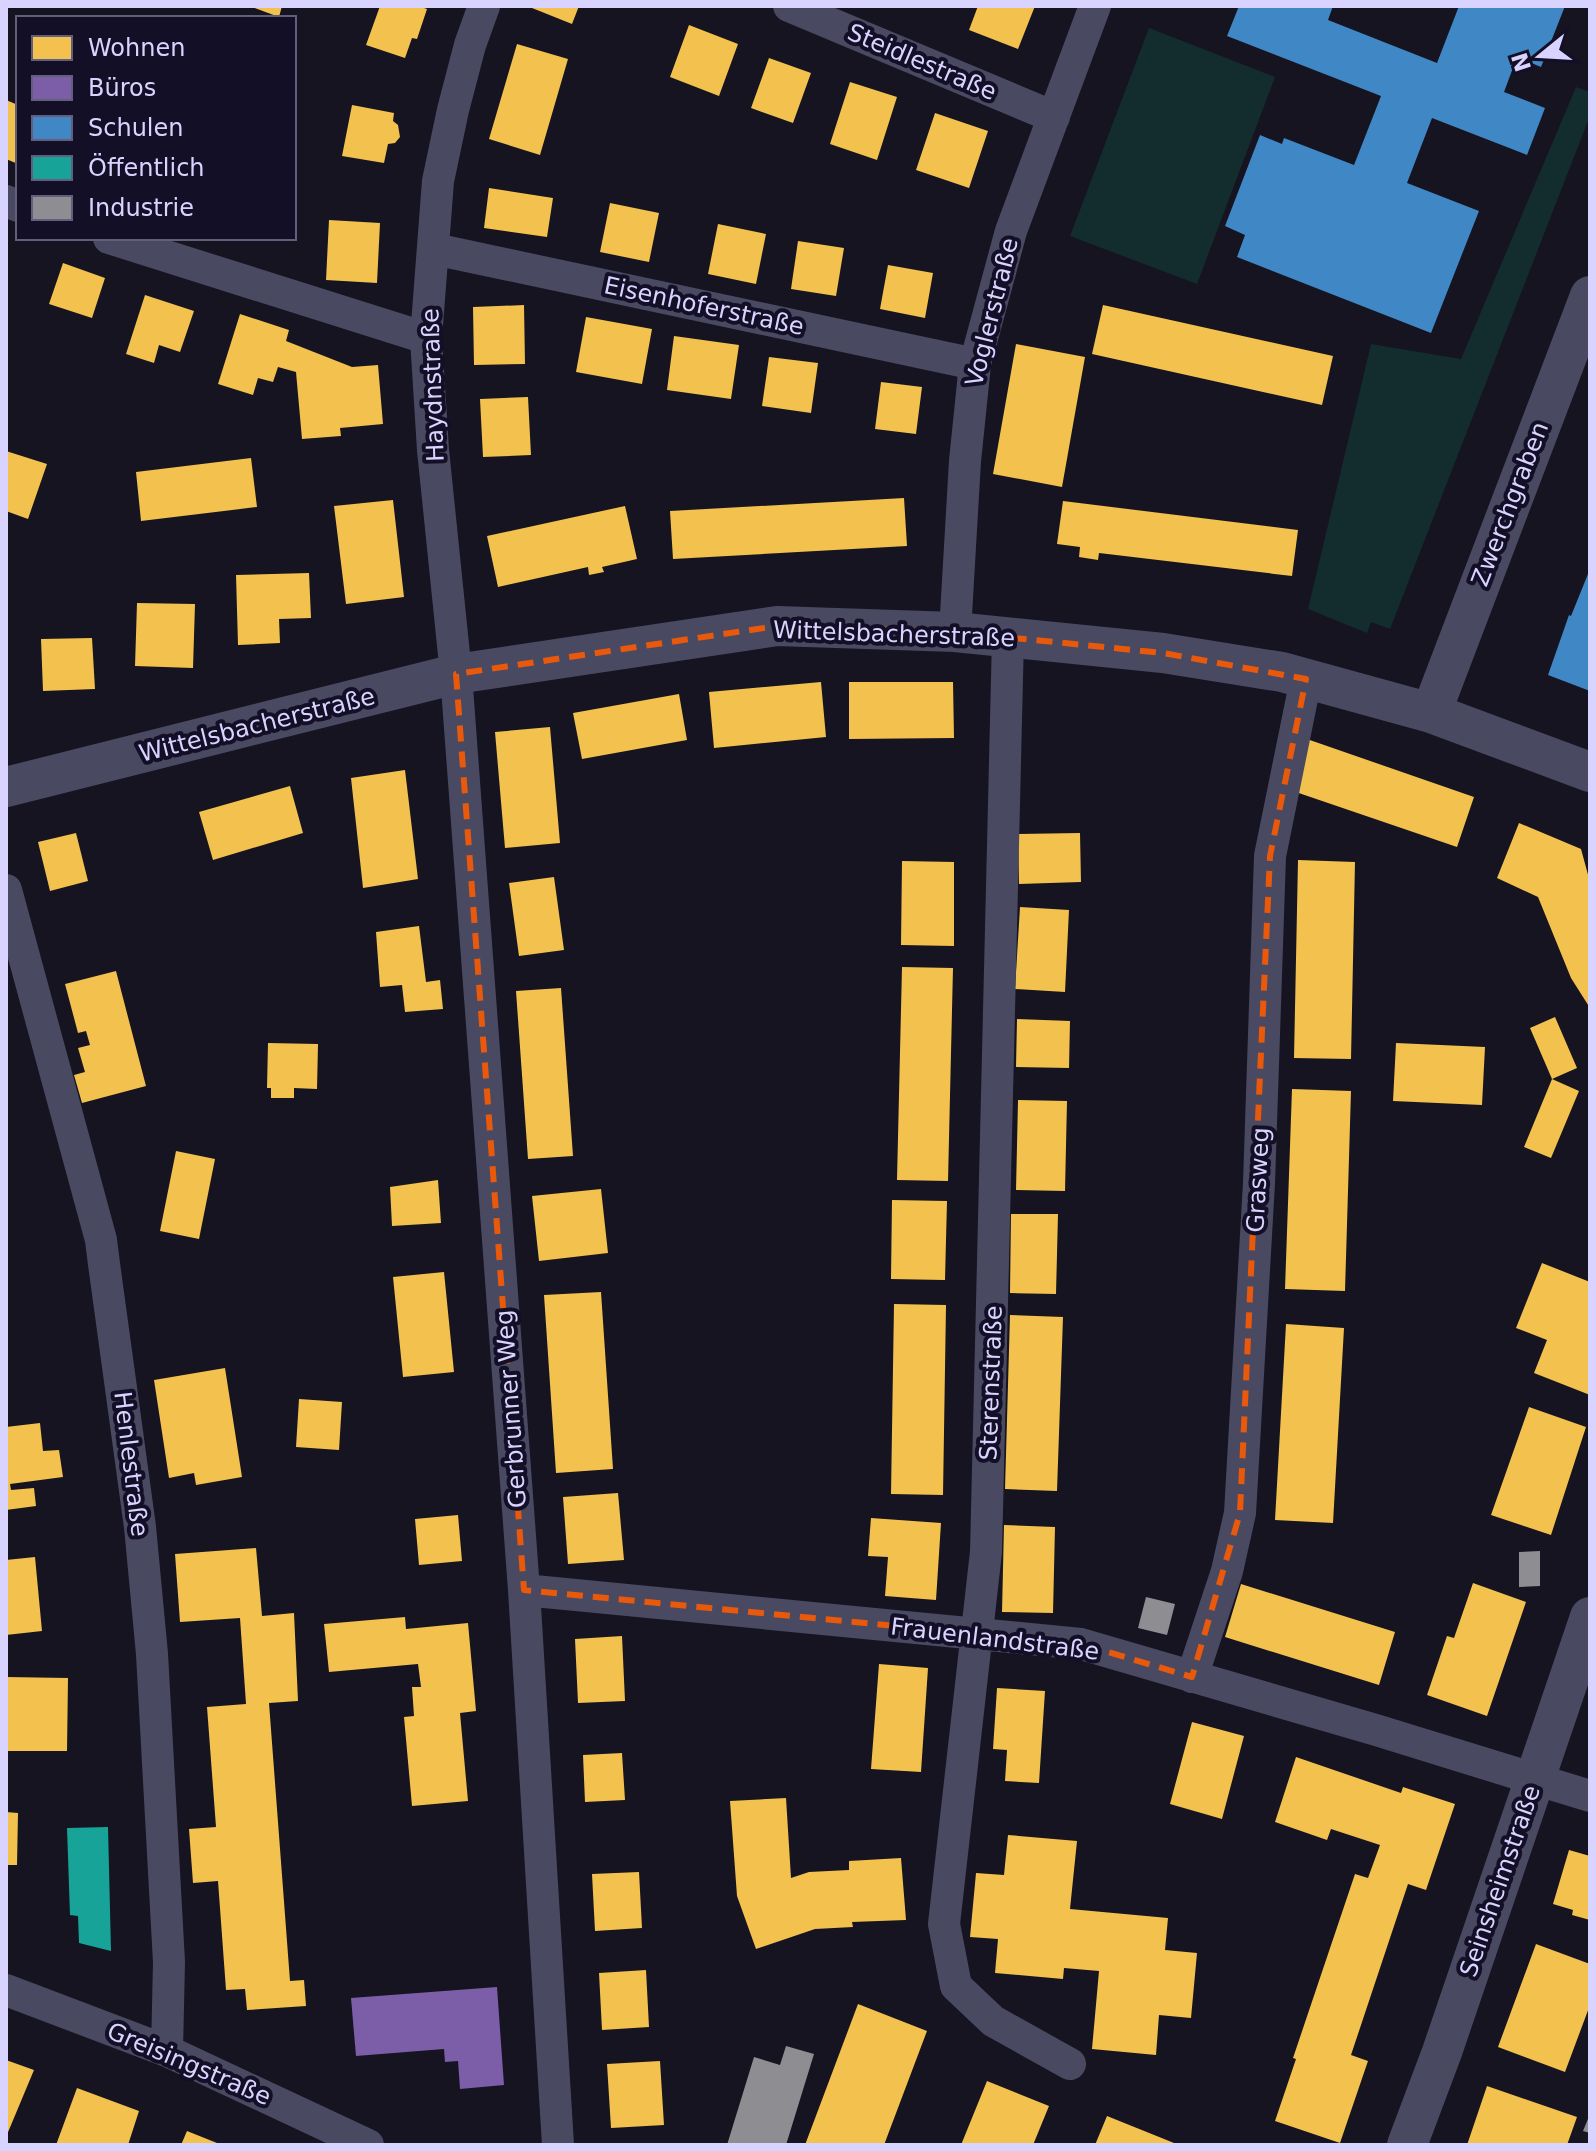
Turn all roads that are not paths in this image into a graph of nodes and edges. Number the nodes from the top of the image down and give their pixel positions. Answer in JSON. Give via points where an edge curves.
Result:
{"nodes":[{"id":1,"x":484,"y":6,"type":"edge"},
{"id":2,"x":789,"y":6,"type":"edge"},
{"id":3,"x":1095,"y":6,"type":"edge"},
{"id":4,"x":1054,"y":117,"type":"junction"},
{"id":5,"x":115,"y":240,"type":"edge"},
{"id":6,"x":434,"y":249,"type":"junction"},
{"id":7,"x":1590,"y":296,"type":"edge"},
{"id":8,"x":426,"y":338,"type":"junction"},
{"id":9,"x":975,"y":364,"type":"junction"},
{"id":10,"x":955,"y":632,"type":"junction"},
{"id":11,"x":1008,"y":637,"type":"junction"},
{"id":12,"x":456,"y":674,"type":"junction"},
{"id":13,"x":1306,"y":679,"type":"junction"},
{"id":14,"x":1431,"y":713,"type":"junction"},
{"id":15,"x":1590,"y":772,"type":"edge"},
{"id":16,"x":6,"y":787,"type":"edge"},
{"id":17,"x":6,"y":890,"type":"edge"},
{"id":18,"x":524,"y":1590,"type":"junction"},
{"id":19,"x":1590,"y":1617,"type":"edge"},
{"id":20,"x":977,"y":1634,"type":"junction"},
{"id":21,"x":1192,"y":1677,"type":"junction"},
{"id":22,"x":1534,"y":1778,"type":"junction"},
{"id":23,"x":1590,"y":1796,"type":"edge"},
{"id":24,"x":6,"y":1990,"type":"edge"},
{"id":25,"x":167,"y":2051,"type":"junction"},
{"id":26,"x":1070,"y":2064,"type":"dead end"},
{"id":27,"x":368,"y":2145,"type":"edge"},
{"id":28,"x":558,"y":2145,"type":"edge"},
{"id":29,"x":1407,"y":2145,"type":"edge"}],
"edges":[{"from":1,"to":6,"type":"street","name":"Haydnstraße","via":[[438,181]]},
{"from":2,"to":4,"type":"street","name":"Steidlestraße"},
{"from":3,"to":4,"type":"street","name":"Voglerstraße"},
{"from":4,"to":9,"type":"street","name":"Voglerstraße","via":[[1011,231]]},
{"from":5,"to":8,"type":"street"},
{"from":6,"to":8,"type":"street","name":"Haydnstraße"},
{"from":6,"to":9,"type":"street","name":"Eisenhoferstraße"},
{"from":7,"to":14,"type":"street","name":"Zwerchgraben"},
{"from":8,"to":12,"type":"street","name":"Haydnstraße"},
{"from":9,"to":10,"type":"street","name":"Voglerstraße"},
{"from":10,"to":11,"type":"street","name":"Wittelsbacherstraße"},
{"from":10,"to":12,"type":"street","name":"Wittelsbacherstraße","via":[[777,626]]},
{"from":11,"to":13,"type":"street","name":"Wittelsbacherstraße","via":[[1163,653]]},
{"from":11,"to":20,"type":"street","name":"Sterenstraße","via":[[986,1552]]},
{"from":12,"to":16,"type":"street","name":"Wittelsbacherstraße"},
{"from":12,"to":18,"type":"street","name":"Gerbrunner Weg"},
{"from":13,"to":14,"type":"street","name":"Wittelsbacherstraße"},
{"from":13,"to":21,"type":"street","name":"Grasweg","via":[[1270,856],[1240,1513]]},
{"from":14,"to":15,"type":"street","name":"Wittelsbacherstraße"},
{"from":17,"to":25,"type":"street","name":"Henlestraße","via":[[101,1240],[152,1654],[169,1962]]},
{"from":18,"to":20,"type":"street","name":"Frauenlandstraße"},
{"from":18,"to":28,"type":"street","name":"Gerbrunner Weg"},
{"from":19,"to":22,"type":"street","name":"Seinsheimstraße"},
{"from":20,"to":21,"type":"street","name":"Frauenlandstraße","via":[[1081,1644]]},
{"from":20,"to":26,"type":"street","name":"Sterenstraße","via":[[944,1924],[956,1986],[993,2021]]},
{"from":21,"to":22,"type":"street","name":"Frauenlandstraße"},
{"from":22,"to":23,"type":"street","name":"Frauenlandstraße"},
{"from":22,"to":29,"type":"street","name":"Seinsheimstraße"},
{"from":24,"to":25,"type":"street","name":"Greisingstraße"},
{"from":25,"to":27,"type":"street","name":"Greisingstraße"}]}
